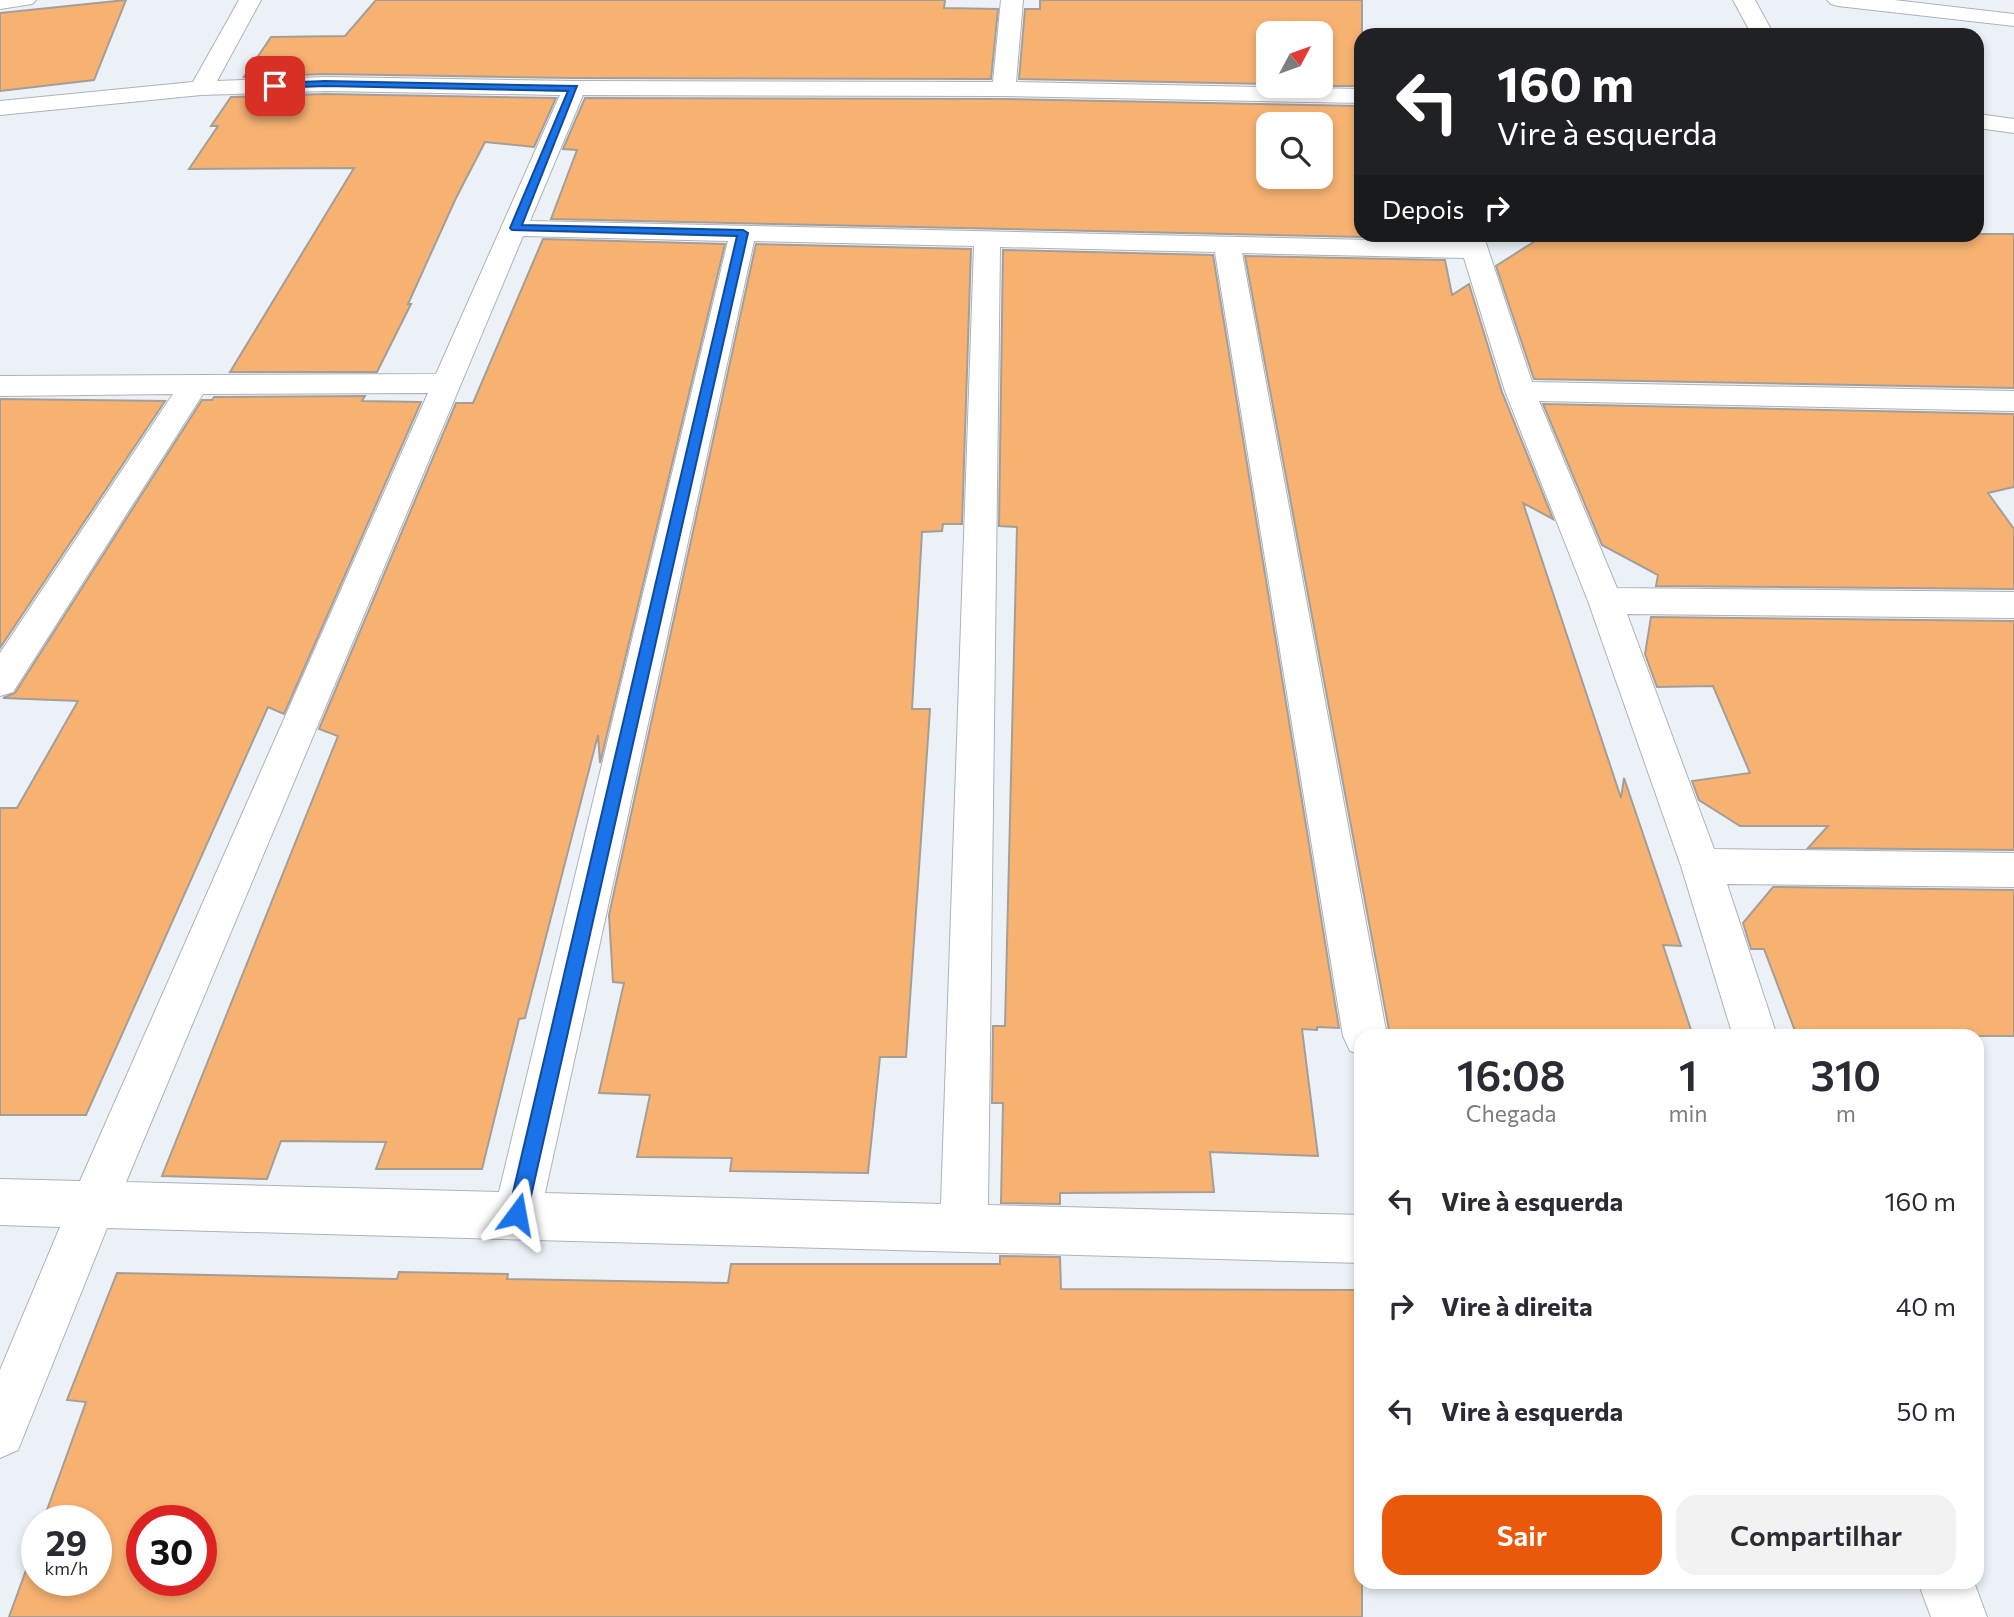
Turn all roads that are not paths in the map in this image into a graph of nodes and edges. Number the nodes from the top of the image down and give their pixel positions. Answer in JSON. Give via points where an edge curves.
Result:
{"nodes":[{"id":1,"x":25,"y":0,"type":"edge"},
{"id":2,"x":250,"y":0,"type":"edge"},
{"id":3,"x":1012,"y":0,"type":"edge"},
{"id":4,"x":1744,"y":0,"type":"edge"},
{"id":5,"x":1841,"y":0,"type":"edge"},
{"id":6,"x":0,"y":2,"type":"edge"},
{"id":7,"x":2014,"y":20,"type":"edge"},
{"id":8,"x":1759,"y":28,"type":"edge"},
{"id":9,"x":201,"y":88,"type":"junction"},
{"id":10,"x":574,"y":88,"type":"junction"},
{"id":11,"x":1004,"y":89,"type":"junction"},
{"id":12,"x":1354,"y":96,"type":"edge"},
{"id":13,"x":0,"y":108,"type":"edge"},
{"id":14,"x":1984,"y":122,"type":"edge"},
{"id":15,"x":2014,"y":125,"type":"edge"},
{"id":16,"x":516,"y":228,"type":"junction"},
{"id":17,"x":743,"y":233,"type":"junction"},
{"id":18,"x":986,"y":239,"type":"junction"},
{"id":19,"x":1473,"y":242,"type":"edge"},
{"id":20,"x":1227,"y":244,"type":"junction"},
{"id":21,"x":445,"y":383,"type":"junction"},
{"id":22,"x":0,"y":386,"type":"edge"},
{"id":23,"x":193,"y":386,"type":"junction"},
{"id":24,"x":1520,"y":391,"type":"junction"},
{"id":25,"x":2014,"y":401,"type":"edge"},
{"id":26,"x":1605,"y":601,"type":"junction"},
{"id":27,"x":2014,"y":605,"type":"edge"},
{"id":28,"x":0,"y":682,"type":"edge"},
{"id":29,"x":1701,"y":866,"type":"junction"},
{"id":30,"x":2014,"y":870,"type":"edge"},
{"id":31,"x":1364,"y":1029,"type":"edge"},
{"id":32,"x":1753,"y":1029,"type":"edge"},
{"id":33,"x":0,"y":1202,"type":"edge"},
{"id":34,"x":94,"y":1203,"type":"junction"},
{"id":35,"x":517,"y":1214,"type":"junction"},
{"id":36,"x":964,"y":1228,"type":"junction"},
{"id":37,"x":1354,"y":1239,"type":"edge"},
{"id":38,"x":0,"y":1432,"type":"edge"},
{"id":39,"x":1949,"y":1589,"type":"edge"},
{"id":40,"x":1959,"y":1617,"type":"edge"}],
"edges":[{"from":1,"to":6,"type":"street"},
{"from":2,"to":9,"type":"street"},
{"from":3,"to":11,"type":"street"},
{"from":4,"to":8,"type":"street"},
{"from":5,"to":7,"type":"street"},
{"from":9,"to":10,"type":"street","via":[[325,83]]},
{"from":9,"to":13,"type":"street"},
{"from":10,"to":11,"type":"street"},
{"from":10,"to":16,"type":"street"},
{"from":11,"to":12,"type":"street"},
{"from":14,"to":15,"type":"street"},
{"from":16,"to":17,"type":"street"},
{"from":16,"to":21,"type":"street"},
{"from":17,"to":18,"type":"street"},
{"from":17,"to":35,"type":"street"},
{"from":18,"to":20,"type":"street"},
{"from":18,"to":36,"type":"street"},
{"from":19,"to":20,"type":"street"},
{"from":19,"to":24,"type":"street"},
{"from":20,"to":31,"type":"street"},
{"from":21,"to":23,"type":"street"},
{"from":21,"to":34,"type":"street"},
{"from":22,"to":23,"type":"street"},
{"from":23,"to":28,"type":"street"},
{"from":24,"to":25,"type":"street"},
{"from":24,"to":26,"type":"street"},
{"from":26,"to":27,"type":"street"},
{"from":26,"to":29,"type":"street"},
{"from":29,"to":30,"type":"street"},
{"from":29,"to":32,"type":"street"},
{"from":33,"to":34,"type":"street"},
{"from":34,"to":35,"type":"street"},
{"from":34,"to":38,"type":"street"},
{"from":35,"to":36,"type":"street"},
{"from":36,"to":37,"type":"street"},
{"from":39,"to":40,"type":"street"}]}
